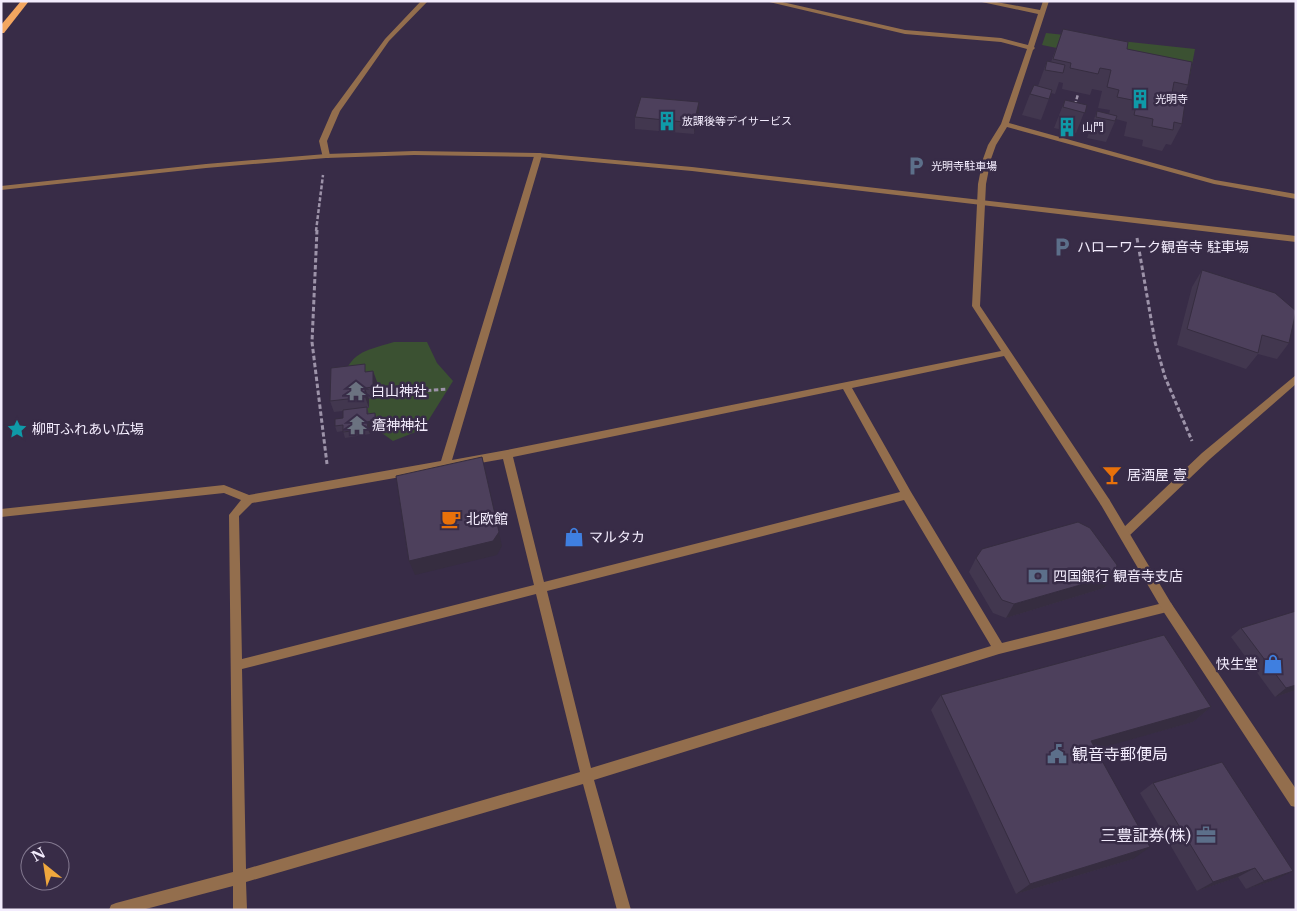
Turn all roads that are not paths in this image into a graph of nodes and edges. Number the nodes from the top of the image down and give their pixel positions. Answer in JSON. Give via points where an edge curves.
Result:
{"nodes":[{"id":1,"x":25,"y":1,"type":"edge"},
{"id":2,"x":426,"y":1,"type":"edge"},
{"id":3,"x":768,"y":1,"type":"edge"},
{"id":4,"x":980,"y":1,"type":"edge"},
{"id":5,"x":1046,"y":1,"type":"edge"},
{"id":6,"x":1042,"y":13,"type":"junction"},
{"id":7,"x":1,"y":31,"type":"edge"},
{"id":8,"x":1032,"y":48,"type":"junction"},
{"id":9,"x":1005,"y":124,"type":"junction"},
{"id":10,"x":538,"y":155,"type":"junction"},
{"id":11,"x":326,"y":156,"type":"junction"},
{"id":12,"x":1,"y":188,"type":"edge"},
{"id":13,"x":1296,"y":198,"type":"edge"},
{"id":14,"x":982,"y":202,"type":"junction"},
{"id":15,"x":1296,"y":239,"type":"edge"},
{"id":16,"x":1005,"y":353,"type":"junction"},
{"id":17,"x":1296,"y":378,"type":"edge"},
{"id":18,"x":846,"y":386,"type":"junction"},
{"id":19,"x":507,"y":454,"type":"junction"},
{"id":20,"x":445,"y":465,"type":"junction"},
{"id":21,"x":907,"y":495,"type":"junction"},
{"id":22,"x":249,"y":499,"type":"junction"},
{"id":23,"x":1,"y":513,"type":"edge"},
{"id":24,"x":1125,"y":533,"type":"junction"},
{"id":25,"x":542,"y":587,"type":"junction"},
{"id":26,"x":1167,"y":607,"type":"junction"},
{"id":27,"x":999,"y":649,"type":"junction"},
{"id":28,"x":238,"y":665,"type":"junction"},
{"id":29,"x":587,"y":776,"type":"junction"},
{"id":30,"x":1296,"y":800,"type":"edge"},
{"id":31,"x":240,"y":877,"type":"junction"},
{"id":32,"x":116,"y":910,"type":"edge"},
{"id":33,"x":240,"y":910,"type":"edge"},
{"id":34,"x":624,"y":910,"type":"edge"}],
"edges":[{"from":1,"to":7,"type":"main road"},
{"from":2,"to":11,"type":"street","via":[[387,40],[336,111],[323,141]]},
{"from":3,"to":8,"type":"street","via":[[905,32],[1001,40]]},
{"from":4,"to":6,"type":"street"},
{"from":5,"to":6,"type":"street"},
{"from":6,"to":8,"type":"street"},
{"from":8,"to":9,"type":"street"},
{"from":9,"to":13,"type":"street","via":[[1214,182]]},
{"from":9,"to":14,"type":"street","via":[[987,159]]},
{"from":10,"to":11,"type":"street","via":[[414,153]]},
{"from":10,"to":14,"type":"street"},
{"from":10,"to":20,"type":"street"},
{"from":11,"to":12,"type":"street"},
{"from":14,"to":15,"type":"street"},
{"from":14,"to":16,"type":"street","via":[[976,306]]},
{"from":16,"to":18,"type":"street"},
{"from":16,"to":24,"type":"street"},
{"from":17,"to":24,"type":"street","via":[[1206,456]]},
{"from":18,"to":19,"type":"street"},
{"from":18,"to":21,"type":"street"},
{"from":19,"to":20,"type":"street"},
{"from":19,"to":25,"type":"street"},
{"from":20,"to":22,"type":"street"},
{"from":21,"to":25,"type":"street"},
{"from":21,"to":27,"type":"street"},
{"from":22,"to":23,"type":"street","via":[[224,489]]},
{"from":22,"to":28,"type":"street","via":[[234,516]]},
{"from":24,"to":26,"type":"street"},
{"from":25,"to":28,"type":"street"},
{"from":25,"to":29,"type":"street"},
{"from":26,"to":27,"type":"street"},
{"from":26,"to":30,"type":"street"},
{"from":27,"to":29,"type":"street"},
{"from":28,"to":31,"type":"street"},
{"from":29,"to":31,"type":"street"},
{"from":29,"to":34,"type":"street"},
{"from":31,"to":32,"type":"street"},
{"from":31,"to":33,"type":"street"}]}
